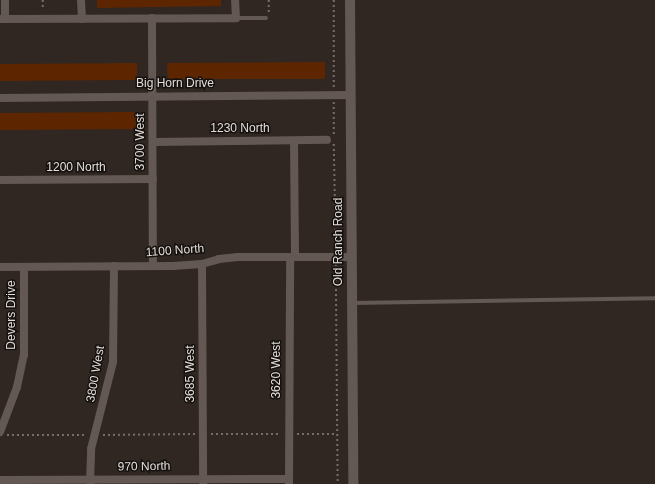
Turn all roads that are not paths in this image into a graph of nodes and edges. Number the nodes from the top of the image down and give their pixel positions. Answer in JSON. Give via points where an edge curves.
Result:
{"nodes":[{"id":1,"x":5,"y":0,"type":"edge"},
{"id":2,"x":81,"y":0,"type":"edge"},
{"id":3,"x":235,"y":0,"type":"edge"},
{"id":4,"x":350,"y":0,"type":"edge"},
{"id":5,"x":152,"y":18,"type":"junction"},
{"id":6,"x":236,"y":18,"type":"junction"},
{"id":7,"x":266,"y":18,"type":"dead end"},
{"id":8,"x":3,"y":19,"type":"edge"},
{"id":9,"x":82,"y":19,"type":"junction"},
{"id":10,"x":351,"y":95,"type":"junction"},
{"id":11,"x":152,"y":97,"type":"junction"},
{"id":12,"x":0,"y":98,"type":"edge"},
{"id":13,"x":327,"y":140,"type":"dead end"},
{"id":14,"x":294,"y":141,"type":"junction"},
{"id":15,"x":153,"y":142,"type":"junction"},
{"id":16,"x":153,"y":179,"type":"junction"},
{"id":17,"x":0,"y":180,"type":"edge"},
{"id":18,"x":292,"y":257,"type":"junction"},
{"id":19,"x":352,"y":257,"type":"junction"},
{"id":20,"x":202,"y":264,"type":"junction"},
{"id":21,"x":114,"y":266,"type":"junction"},
{"id":22,"x":153,"y":266,"type":"junction"},
{"id":23,"x":0,"y":267,"type":"edge"},
{"id":24,"x":24,"y":267,"type":"junction"},
{"id":25,"x":655,"y":298,"type":"edge"},
{"id":26,"x":353,"y":303,"type":"junction"},
{"id":27,"x":0,"y":432,"type":"edge"},
{"id":28,"x":0,"y":480,"type":"edge"},
{"id":29,"x":203,"y":481,"type":"edge"},
{"id":30,"x":289,"y":481,"type":"edge"},
{"id":31,"x":90,"y":482,"type":"edge"},
{"id":32,"x":353,"y":484,"type":"edge"}],
"edges":[{"from":1,"to":8,"type":"street"},
{"from":2,"to":9,"type":"street"},
{"from":3,"to":6,"type":"street"},
{"from":4,"to":10,"type":"street","name":"Old Ranch Road"},
{"from":5,"to":6,"type":"street"},
{"from":5,"to":9,"type":"street"},
{"from":5,"to":11,"type":"street","name":"3700 West"},
{"from":6,"to":7,"type":"lane"},
{"from":8,"to":9,"type":"street"},
{"from":10,"to":11,"type":"street","name":"Big Horn Drive"},
{"from":10,"to":19,"type":"street","name":"Old Ranch Road"},
{"from":11,"to":12,"type":"street","name":"Big Horn Drive"},
{"from":11,"to":15,"type":"street","name":"3700 West"},
{"from":13,"to":14,"type":"street","name":"1230 North"},
{"from":14,"to":15,"type":"street","name":"1230 North"},
{"from":14,"to":18,"type":"street","name":"3620 West"},
{"from":15,"to":16,"type":"street","name":"3700 West"},
{"from":16,"to":17,"type":"street","name":"1200 North"},
{"from":16,"to":22,"type":"street","name":"3700 West"},
{"from":18,"to":19,"type":"street","name":"1100 North"},
{"from":18,"to":20,"type":"street","name":"1100 North","via":[[238,257]]},
{"from":18,"to":30,"type":"street","name":"3620 West"},
{"from":19,"to":26,"type":"street","name":"Old Ranch Road"},
{"from":20,"to":22,"type":"street","name":"1100 North"},
{"from":20,"to":29,"type":"street","name":"3685 West"},
{"from":21,"to":22,"type":"street","name":"1100 North"},
{"from":21,"to":24,"type":"street","name":"1100 North"},
{"from":21,"to":31,"type":"street","name":"3800 West","via":[[113,362],[91,449]]},
{"from":23,"to":24,"type":"street","name":"1100 North"},
{"from":24,"to":27,"type":"street","name":"Devers Drive","via":[[24,355],[17,387]]},
{"from":25,"to":26,"type":"lane"},
{"from":26,"to":32,"type":"street","name":"Old Ranch Road"},
{"from":28,"to":31,"type":"street","name":"970 North"},
{"from":29,"to":30,"type":"street","name":"970 North"},
{"from":29,"to":31,"type":"street","name":"970 North"}]}
